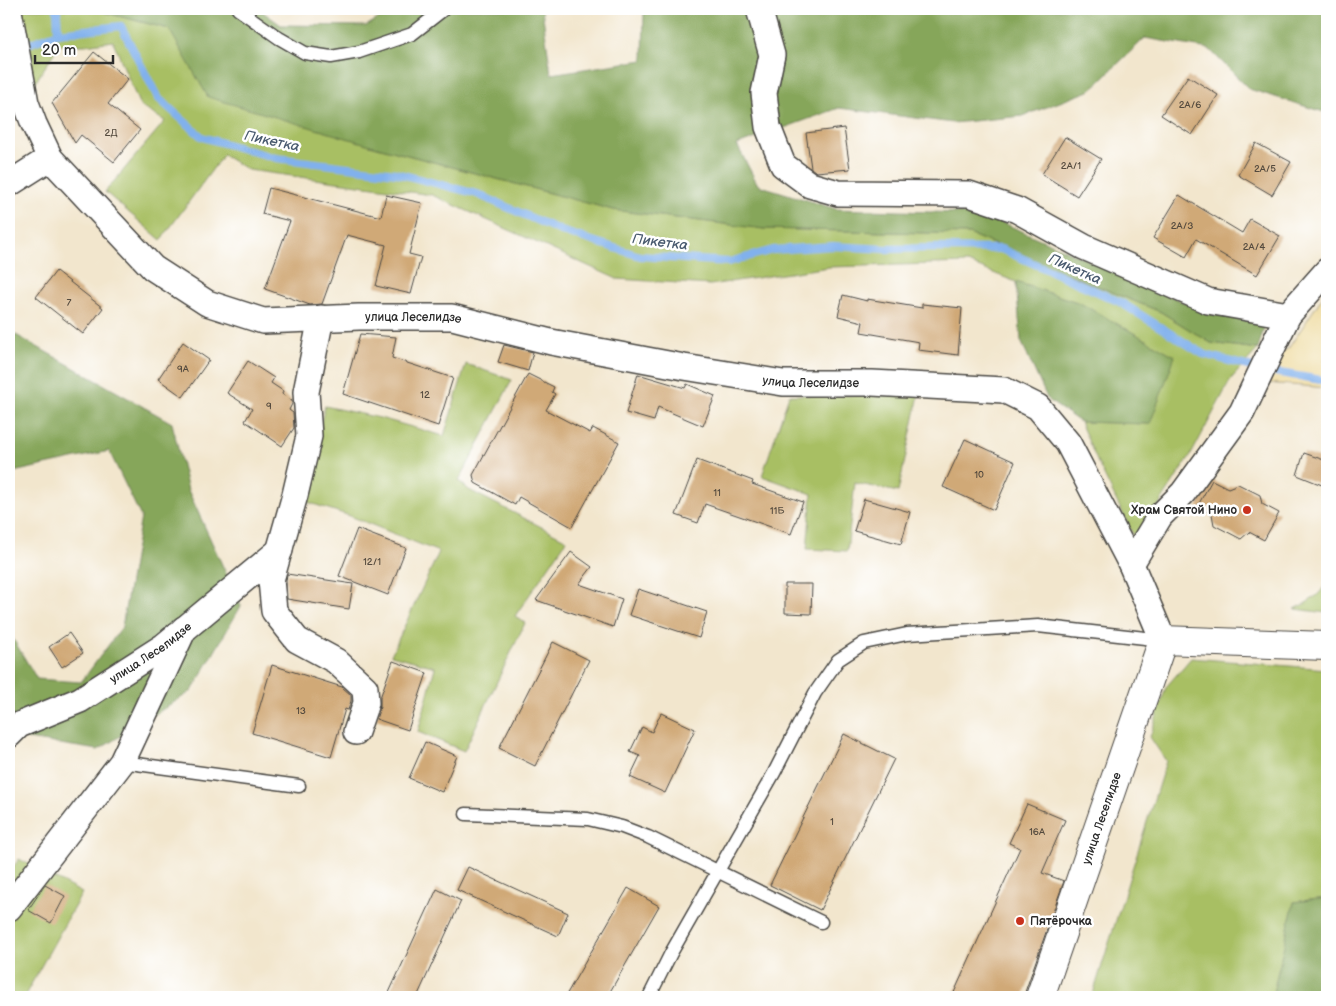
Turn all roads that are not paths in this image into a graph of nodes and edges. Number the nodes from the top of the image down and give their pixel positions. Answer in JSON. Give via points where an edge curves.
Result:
{"nodes":[{"id":1,"x":238,"y":9,"type":"edge"},
{"id":2,"x":444,"y":9,"type":"edge"},
{"id":3,"x":759,"y":9,"type":"edge"},
{"id":4,"x":9,"y":11,"type":"edge"},
{"id":5,"x":50,"y":158,"type":"junction"},
{"id":6,"x":9,"y":184,"type":"edge"},
{"id":7,"x":1327,"y":271,"type":"edge"},
{"id":8,"x":1288,"y":315,"type":"junction"},
{"id":9,"x":321,"y":318,"type":"junction"},
{"id":10,"x":280,"y":550,"type":"junction"},
{"id":11,"x":1131,"y":564,"type":"junction"},
{"id":12,"x":184,"y":629,"type":"junction"},
{"id":13,"x":1163,"y":640,"type":"junction"},
{"id":14,"x":1327,"y":646,"type":"edge"},
{"id":15,"x":356,"y":732,"type":"dead end"},
{"id":16,"x":9,"y":735,"type":"edge"},
{"id":17,"x":122,"y":762,"type":"junction"},
{"id":18,"x":299,"y":786,"type":"dead end"},
{"id":19,"x":466,"y":814,"type":"dead end"},
{"id":20,"x":718,"y":871,"type":"junction"},
{"id":21,"x":9,"y":908,"type":"edge"},
{"id":22,"x":821,"y":922,"type":"dead end"},
{"id":23,"x":649,"y":997,"type":"edge"},
{"id":24,"x":1040,"y":997,"type":"edge"}],
"edges":[{"from":1,"to":2,"type":"lane","via":[[305,53],[331,56],[359,52],[412,34]]},
{"from":3,"to":8,"type":"street","via":[[772,55],[764,93],[768,127],[783,165],[810,185],[838,193],[969,194],[1017,210],[1084,248],[1208,302]]},
{"from":4,"to":5,"type":"street","name":"улица Леселидзе","via":[[26,103]]},
{"from":5,"to":6,"type":"street"},
{"from":5,"to":9,"type":"street","name":"улица Леселидзе","via":[[153,268],[207,304],[263,320]]},
{"from":7,"to":8,"type":"street"},
{"from":8,"to":11,"type":"street","via":[[1242,412],[1182,493],[1160,516]]},
{"from":9,"to":10,"type":"street","via":[[306,392],[309,436]]},
{"from":9,"to":11,"type":"street","name":"улица Леселидзе","via":[[452,316],[551,342],[783,383],[872,383],[1004,390],[1038,407],[1068,443]]},
{"from":10,"to":12,"type":"street","name":"улица Леселидзе"},
{"from":10,"to":15,"type":"street","via":[[271,580],[274,611],[297,640],[336,661],[365,688],[366,703]]},
{"from":11,"to":13,"type":"street","name":"улица Леселидзе"},
{"from":12,"to":16,"type":"street","name":"улица Леселидзе","via":[[164,646],[80,700],[20,725]]},
{"from":12,"to":17,"type":"street"},
{"from":13,"to":14,"type":"street"},
{"from":13,"to":20,"type":"lane","via":[[1038,626],[907,634],[864,643],[838,660],[815,693]]},
{"from":13,"to":24,"type":"street","name":"улица Леселидзе"},
{"from":17,"to":18,"type":"lane"},
{"from":17,"to":21,"type":"street"},
{"from":19,"to":20,"type":"lane","via":[[588,819],[622,826]]},
{"from":20,"to":22,"type":"lane"},
{"from":20,"to":23,"type":"lane"}]}
